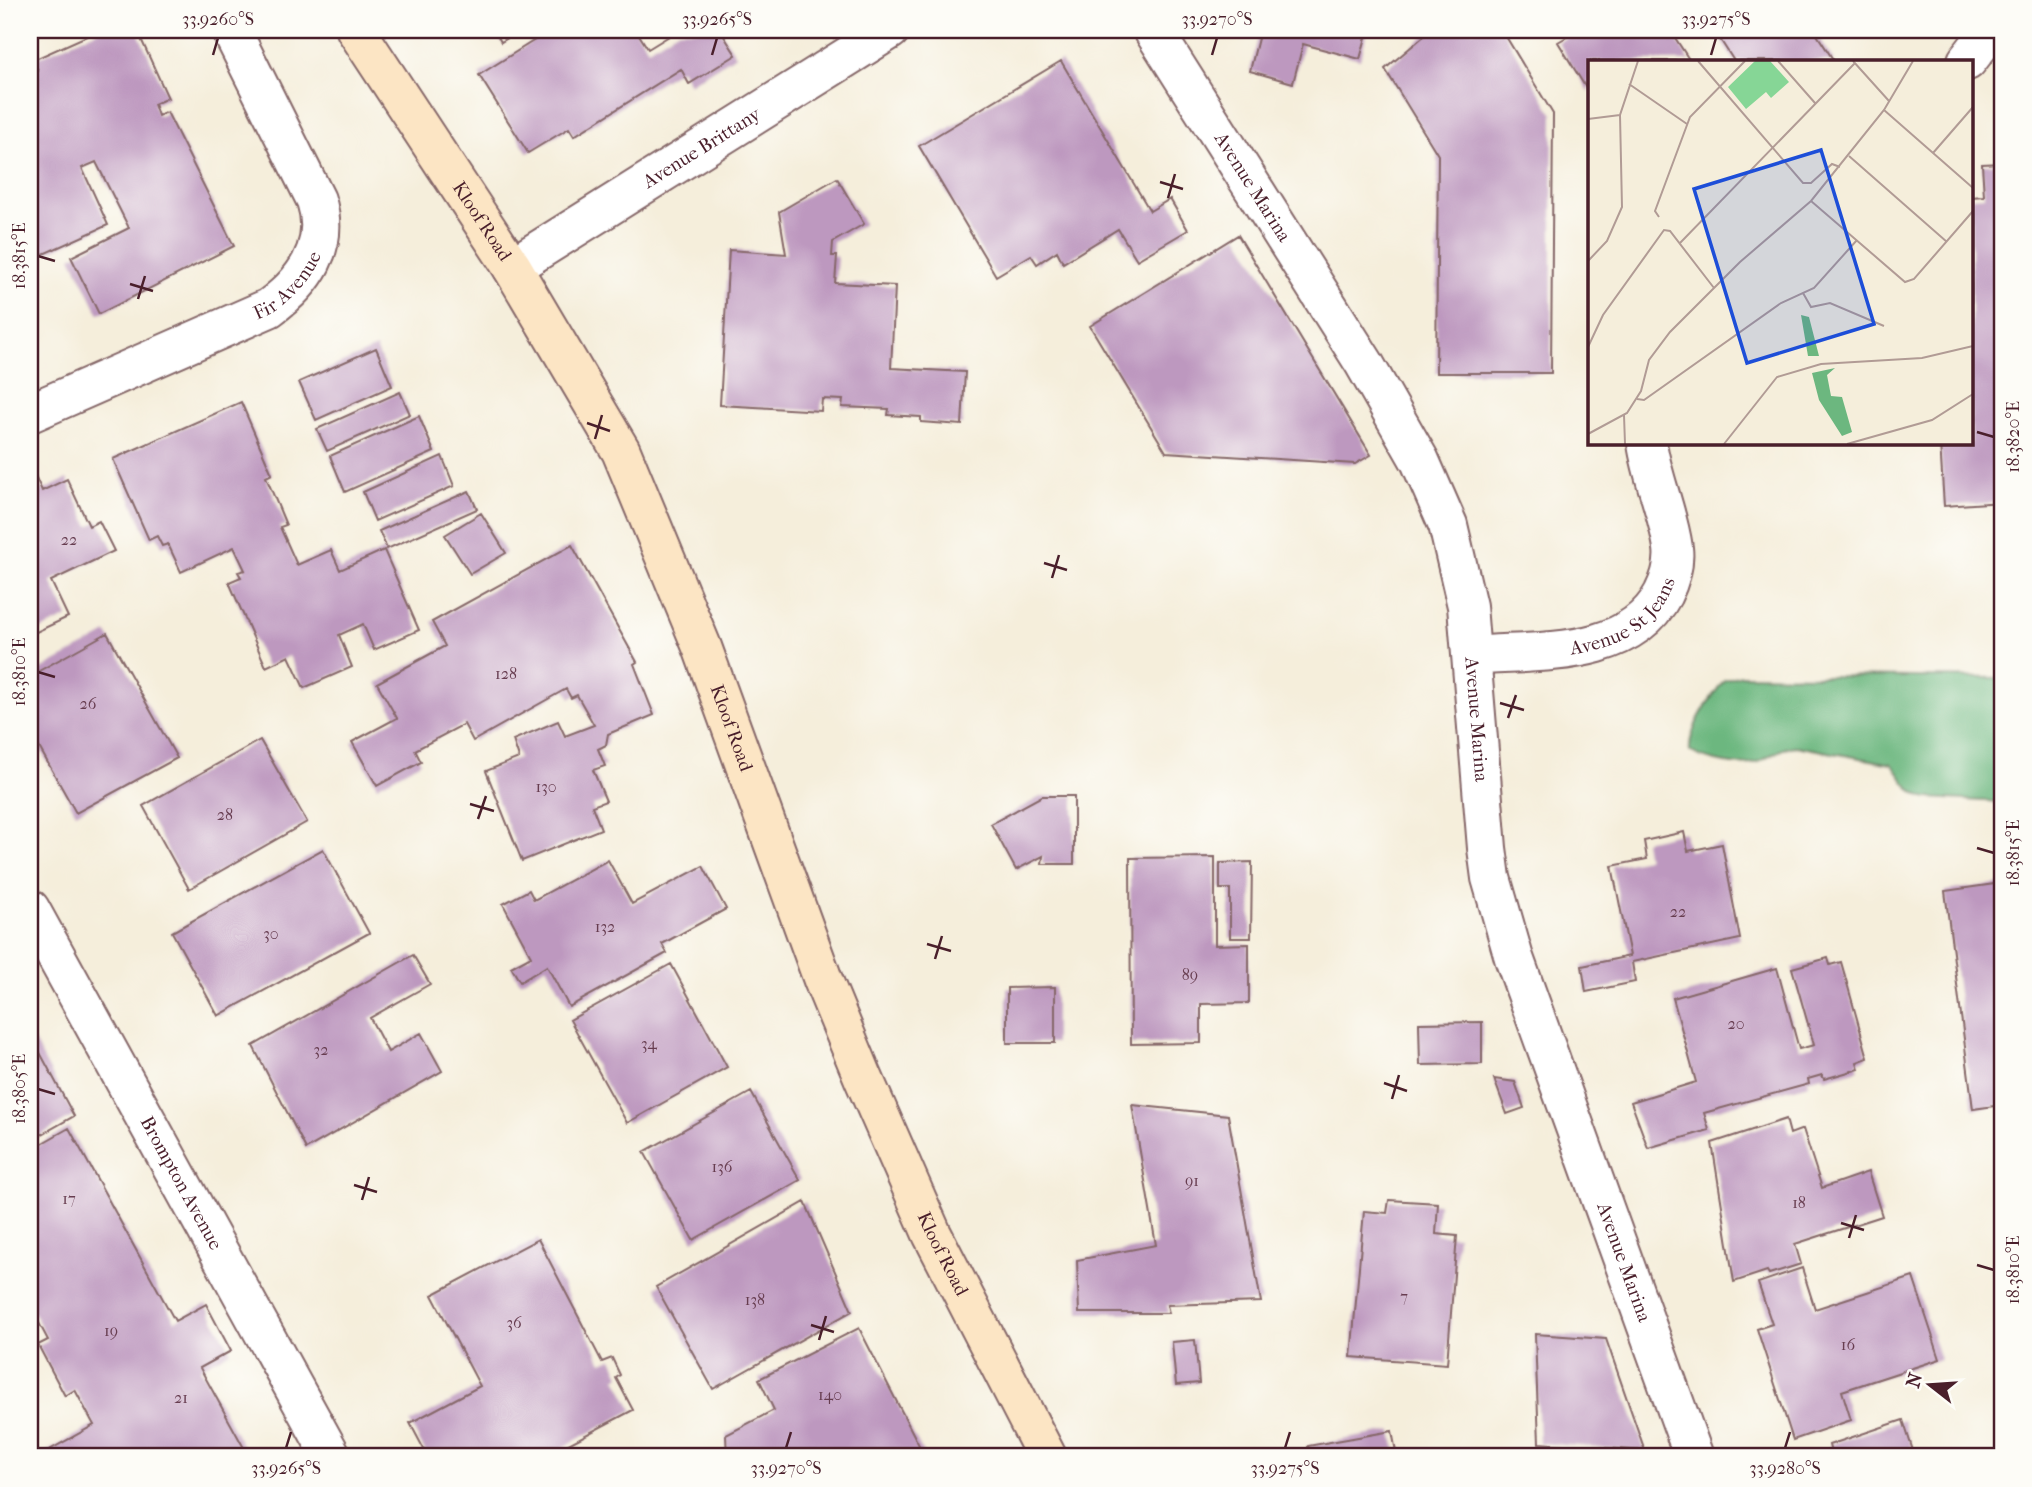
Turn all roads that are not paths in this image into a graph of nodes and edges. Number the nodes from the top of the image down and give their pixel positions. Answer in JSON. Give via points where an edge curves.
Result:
{"nodes":[{"id":1,"x":232,"y":30,"type":"edge"},
{"id":2,"x":356,"y":30,"type":"edge"},
{"id":3,"x":890,"y":30,"type":"edge"},
{"id":4,"x":1153,"y":30,"type":"edge"},
{"id":5,"x":1991,"y":30,"type":"edge"},
{"id":6,"x":1968,"y":60,"type":"edge"},
{"id":7,"x":512,"y":267,"type":"junction"},
{"id":8,"x":30,"y":413,"type":"edge"},
{"id":9,"x":1647,"y":444,"type":"edge"},
{"id":10,"x":1472,"y":656,"type":"junction"},
{"id":11,"x":30,"y":909,"type":"edge"},
{"id":12,"x":332,"y":1457,"type":"edge"},
{"id":13,"x":1047,"y":1457,"type":"edge"},
{"id":14,"x":1694,"y":1457,"type":"edge"}],
"edges":[{"from":1,"to":8,"type":"street","name":"Fir Avenue","via":[[316,200],[321,232],[311,264],[302,280],[269,308]]},
{"from":2,"to":7,"type":"main road","name":"Kloof Road"},
{"from":3,"to":7,"type":"street","name":"Avenue Brittany"},
{"from":4,"to":10,"type":"street","name":"Avenue Marina","via":[[1364,363],[1420,461],[1455,552]]},
{"from":5,"to":6,"type":"street"},
{"from":7,"to":13,"type":"main road","name":"Kloof Road","via":[[633,476],[863,1077],[937,1245]]},
{"from":9,"to":10,"type":"street","name":"Avenue St Jeans","via":[[1673,556],[1670,578],[1647,616],[1623,634],[1593,644]]},
{"from":10,"to":14,"type":"street","name":"Avenue Marina","via":[[1483,824],[1506,933]]},
{"from":11,"to":12,"type":"street","name":"Brompton Avenue"}]}
